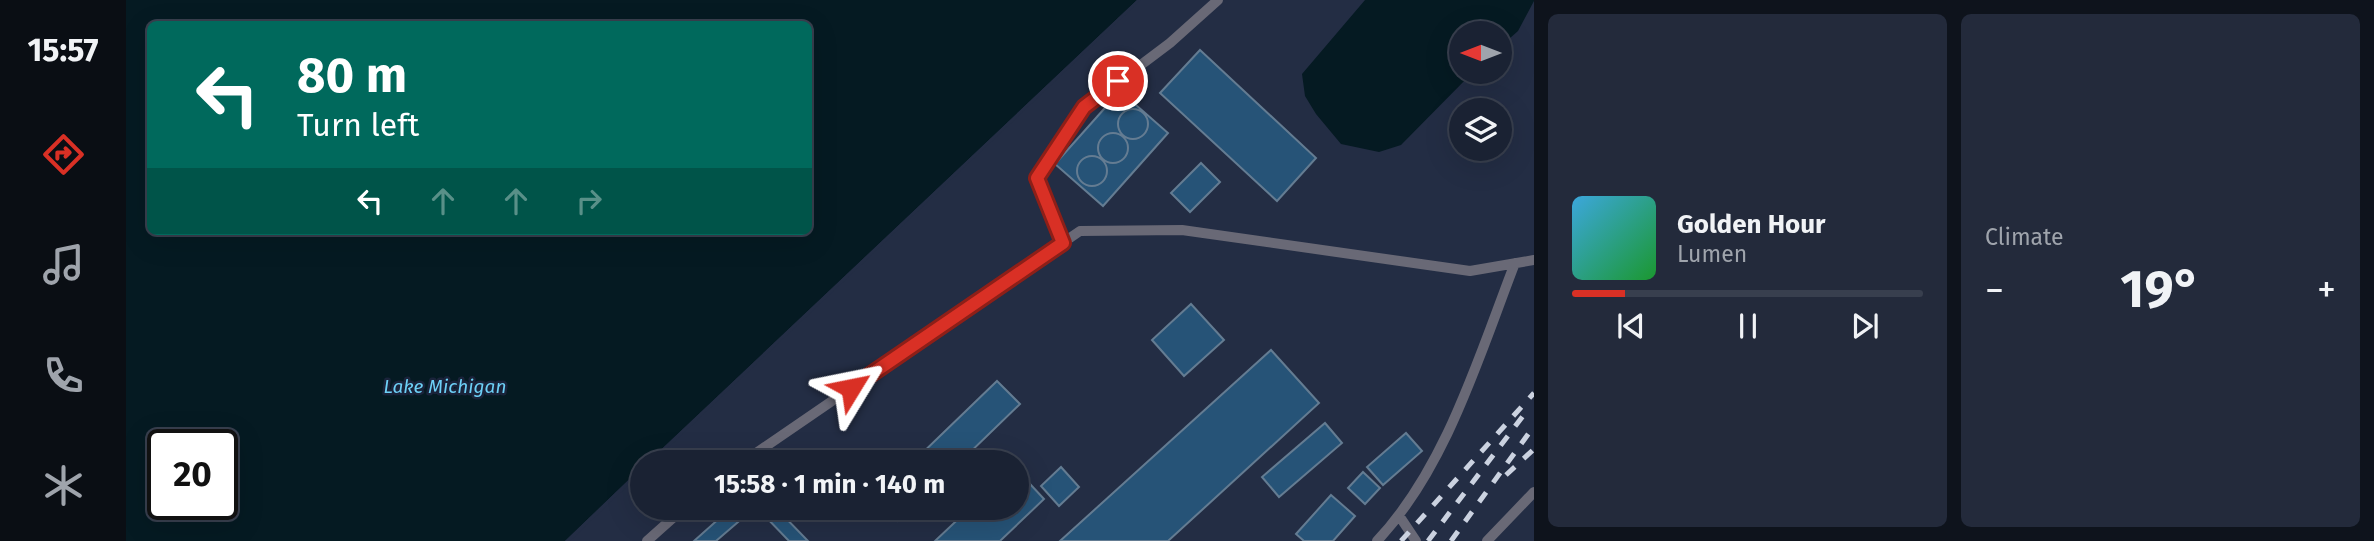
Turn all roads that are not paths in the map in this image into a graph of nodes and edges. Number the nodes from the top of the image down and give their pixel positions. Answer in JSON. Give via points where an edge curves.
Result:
{"nodes":[{"id":1,"x":1218,"y":0,"type":"edge"},
{"id":2,"x":1063,"y":243,"type":"junction"},
{"id":3,"x":1534,"y":260,"type":"edge"},
{"id":4,"x":1515,"y":263,"type":"junction"},
{"id":5,"x":761,"y":450,"type":"edge"},
{"id":6,"x":1534,"y":492,"type":"edge"},
{"id":7,"x":1400,"y":517,"type":"junction"},
{"id":8,"x":671,"y":520,"type":"edge"},
{"id":9,"x":647,"y":541,"type":"edge"},
{"id":10,"x":1377,"y":541,"type":"edge"},
{"id":11,"x":1416,"y":541,"type":"edge"},
{"id":12,"x":1487,"y":541,"type":"edge"}],
"edges":[{"from":1,"to":2,"type":"lane","via":[[1170,43],[1084,107],[1037,178]]},
{"from":2,"to":4,"type":"lane","via":[[1080,231],[1182,230],[1470,271]]},
{"from":2,"to":5,"type":"lane"},
{"from":3,"to":4,"type":"lane"},
{"from":4,"to":7,"type":"lane","via":[[1456,416]]},
{"from":6,"to":12,"type":"lane"},
{"from":7,"to":10,"type":"lane"},
{"from":7,"to":11,"type":"lane"},
{"from":8,"to":9,"type":"lane"}]}
